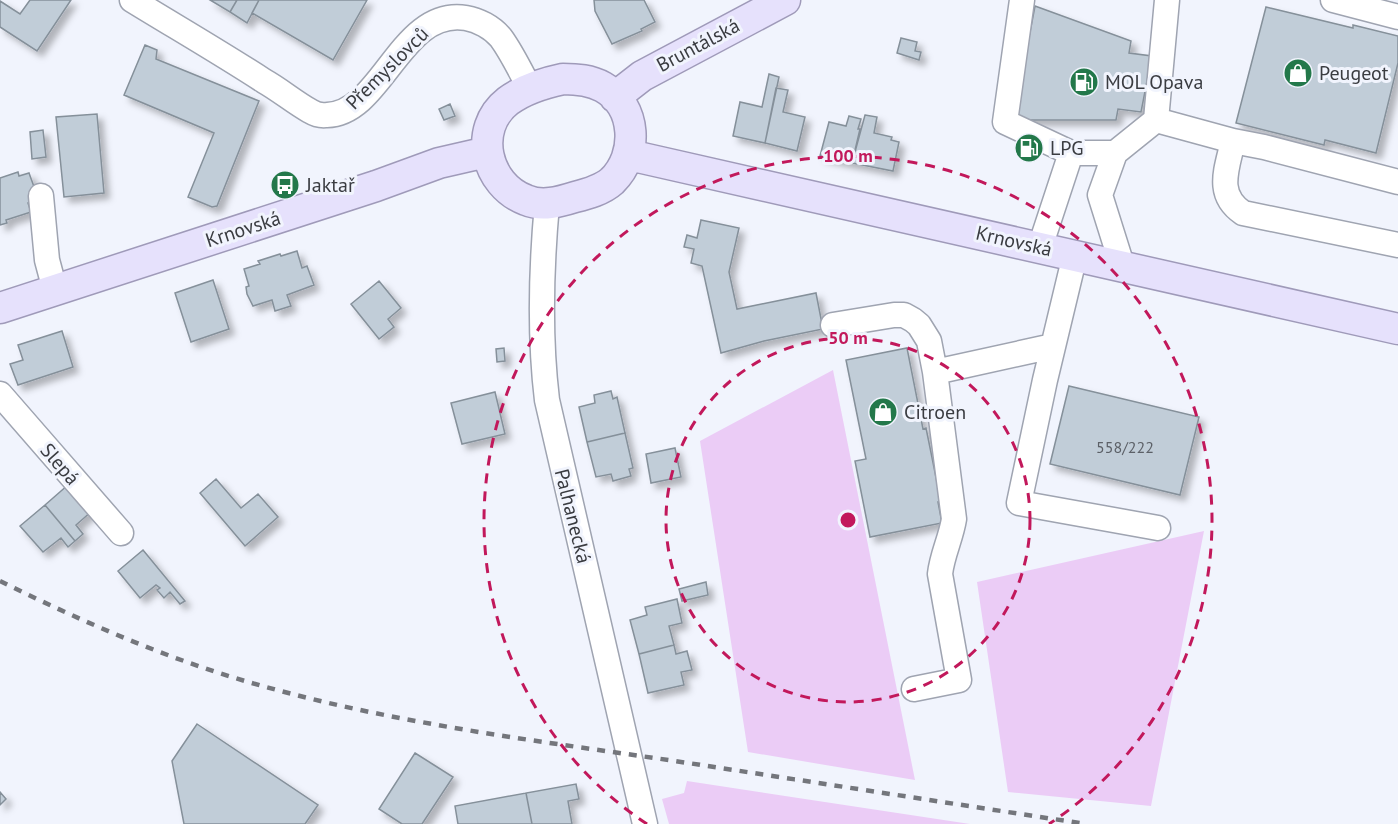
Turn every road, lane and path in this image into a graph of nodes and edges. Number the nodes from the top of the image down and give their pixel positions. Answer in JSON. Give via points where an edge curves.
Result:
{"nodes":[{"id":1,"x":132,"y":0,"type":"edge"},
{"id":2,"x":785,"y":0,"type":"edge"},
{"id":3,"x":1022,"y":0,"type":"edge"},
{"id":4,"x":1167,"y":0,"type":"edge"},
{"id":5,"x":1333,"y":0,"type":"edge"},
{"id":6,"x":450,"y":8,"type":"edge"},
{"id":7,"x":1398,"y":17,"type":"edge"},
{"id":8,"x":530,"y":89,"type":"junction"},
{"id":9,"x":615,"y":97,"type":"junction"},
{"id":10,"x":1156,"y":120,"type":"junction"},
{"id":11,"x":1233,"y":141,"type":"junction"},
{"id":12,"x":487,"y":152,"type":"junction"},
{"id":13,"x":1071,"y":153,"type":"junction"},
{"id":14,"x":1115,"y":153,"type":"junction"},
{"id":15,"x":629,"y":155,"type":"junction"},
{"id":16,"x":1398,"y":182,"type":"edge"},
{"id":17,"x":41,"y":196,"type":"dead end"},
{"id":18,"x":547,"y":204,"type":"junction"},
{"id":19,"x":1398,"y":245,"type":"edge"},
{"id":20,"x":1040,"y":247,"type":"junction"},
{"id":21,"x":1075,"y":255,"type":"junction"},
{"id":22,"x":1122,"y":266,"type":"junction"},
{"id":23,"x":55,"y":290,"type":"junction"},
{"id":24,"x":0,"y":308,"type":"edge"},
{"id":25,"x":832,"y":325,"type":"dead end"},
{"id":26,"x":1398,"y":330,"type":"edge"},
{"id":27,"x":1053,"y":346,"type":"junction"},
{"id":28,"x":935,"y":372,"type":"junction"},
{"id":29,"x":0,"y":394,"type":"edge"},
{"id":30,"x":1158,"y":528,"type":"dead end"},
{"id":31,"x":121,"y":533,"type":"dead end"},
{"id":32,"x":914,"y":689,"type":"dead end"},
{"id":33,"x":645,"y":824,"type":"edge"}],
"edges":[{"from":1,"to":6,"type":"street","name":"Přemyslovců","via":[[309,111],[326,116],[353,106],[421,30]]},
{"from":2,"to":9,"type":"main road","name":"Bruntálská","via":[[658,66]]},
{"from":3,"to":13,"type":"street","via":[[1005,122]]},
{"from":4,"to":10,"type":"street"},
{"from":5,"to":7,"type":"street"},
{"from":6,"to":8,"type":"street","name":"Přemyslovců","via":[[495,32]]},
{"from":8,"to":9,"type":"main road","via":[[577,79],[604,88]]},
{"from":8,"to":12,"type":"main road","via":[[498,111],[489,132]]},
{"from":9,"to":15,"type":"main road","via":[[629,122]]},
{"from":10,"to":11,"type":"street"},
{"from":10,"to":14,"type":"street"},
{"from":11,"to":16,"type":"street"},
{"from":11,"to":19,"type":"street","via":[[1224,183],[1227,197],[1243,213]]},
{"from":12,"to":18,"type":"main road","via":[[494,174],[503,186],[529,202]]},
{"from":12,"to":23,"type":"main road","name":"Krnovská","via":[[439,164]]},
{"from":13,"to":14,"type":"street"},
{"from":13,"to":20,"type":"street"},
{"from":14,"to":22,"type":"street","via":[[1100,195]]},
{"from":15,"to":18,"type":"main road","via":[[622,170],[596,191]]},
{"from":15,"to":20,"type":"main road","name":"Krnovská"},
{"from":17,"to":23,"type":"street","via":[[47,260]]},
{"from":18,"to":33,"type":"street","name":"Palhanecká","via":[[540,324],[547,400]]},
{"from":20,"to":21,"type":"main road","name":"Krnovská"},
{"from":21,"to":22,"type":"main road","name":"Krnovská"},
{"from":21,"to":27,"type":"street"},
{"from":22,"to":26,"type":"main road","name":"Krnovská"},
{"from":23,"to":24,"type":"main road","name":"Krnovská"},
{"from":25,"to":28,"type":"street","via":[[904,315],[913,320],[929,341]]},
{"from":27,"to":28,"type":"street"},
{"from":27,"to":30,"type":"street","via":[[1019,503]]},
{"from":28,"to":32,"type":"street","via":[[954,519],[942,560],[941,587],[959,680]]},
{"from":29,"to":31,"type":"street","name":"Slepá"}]}
